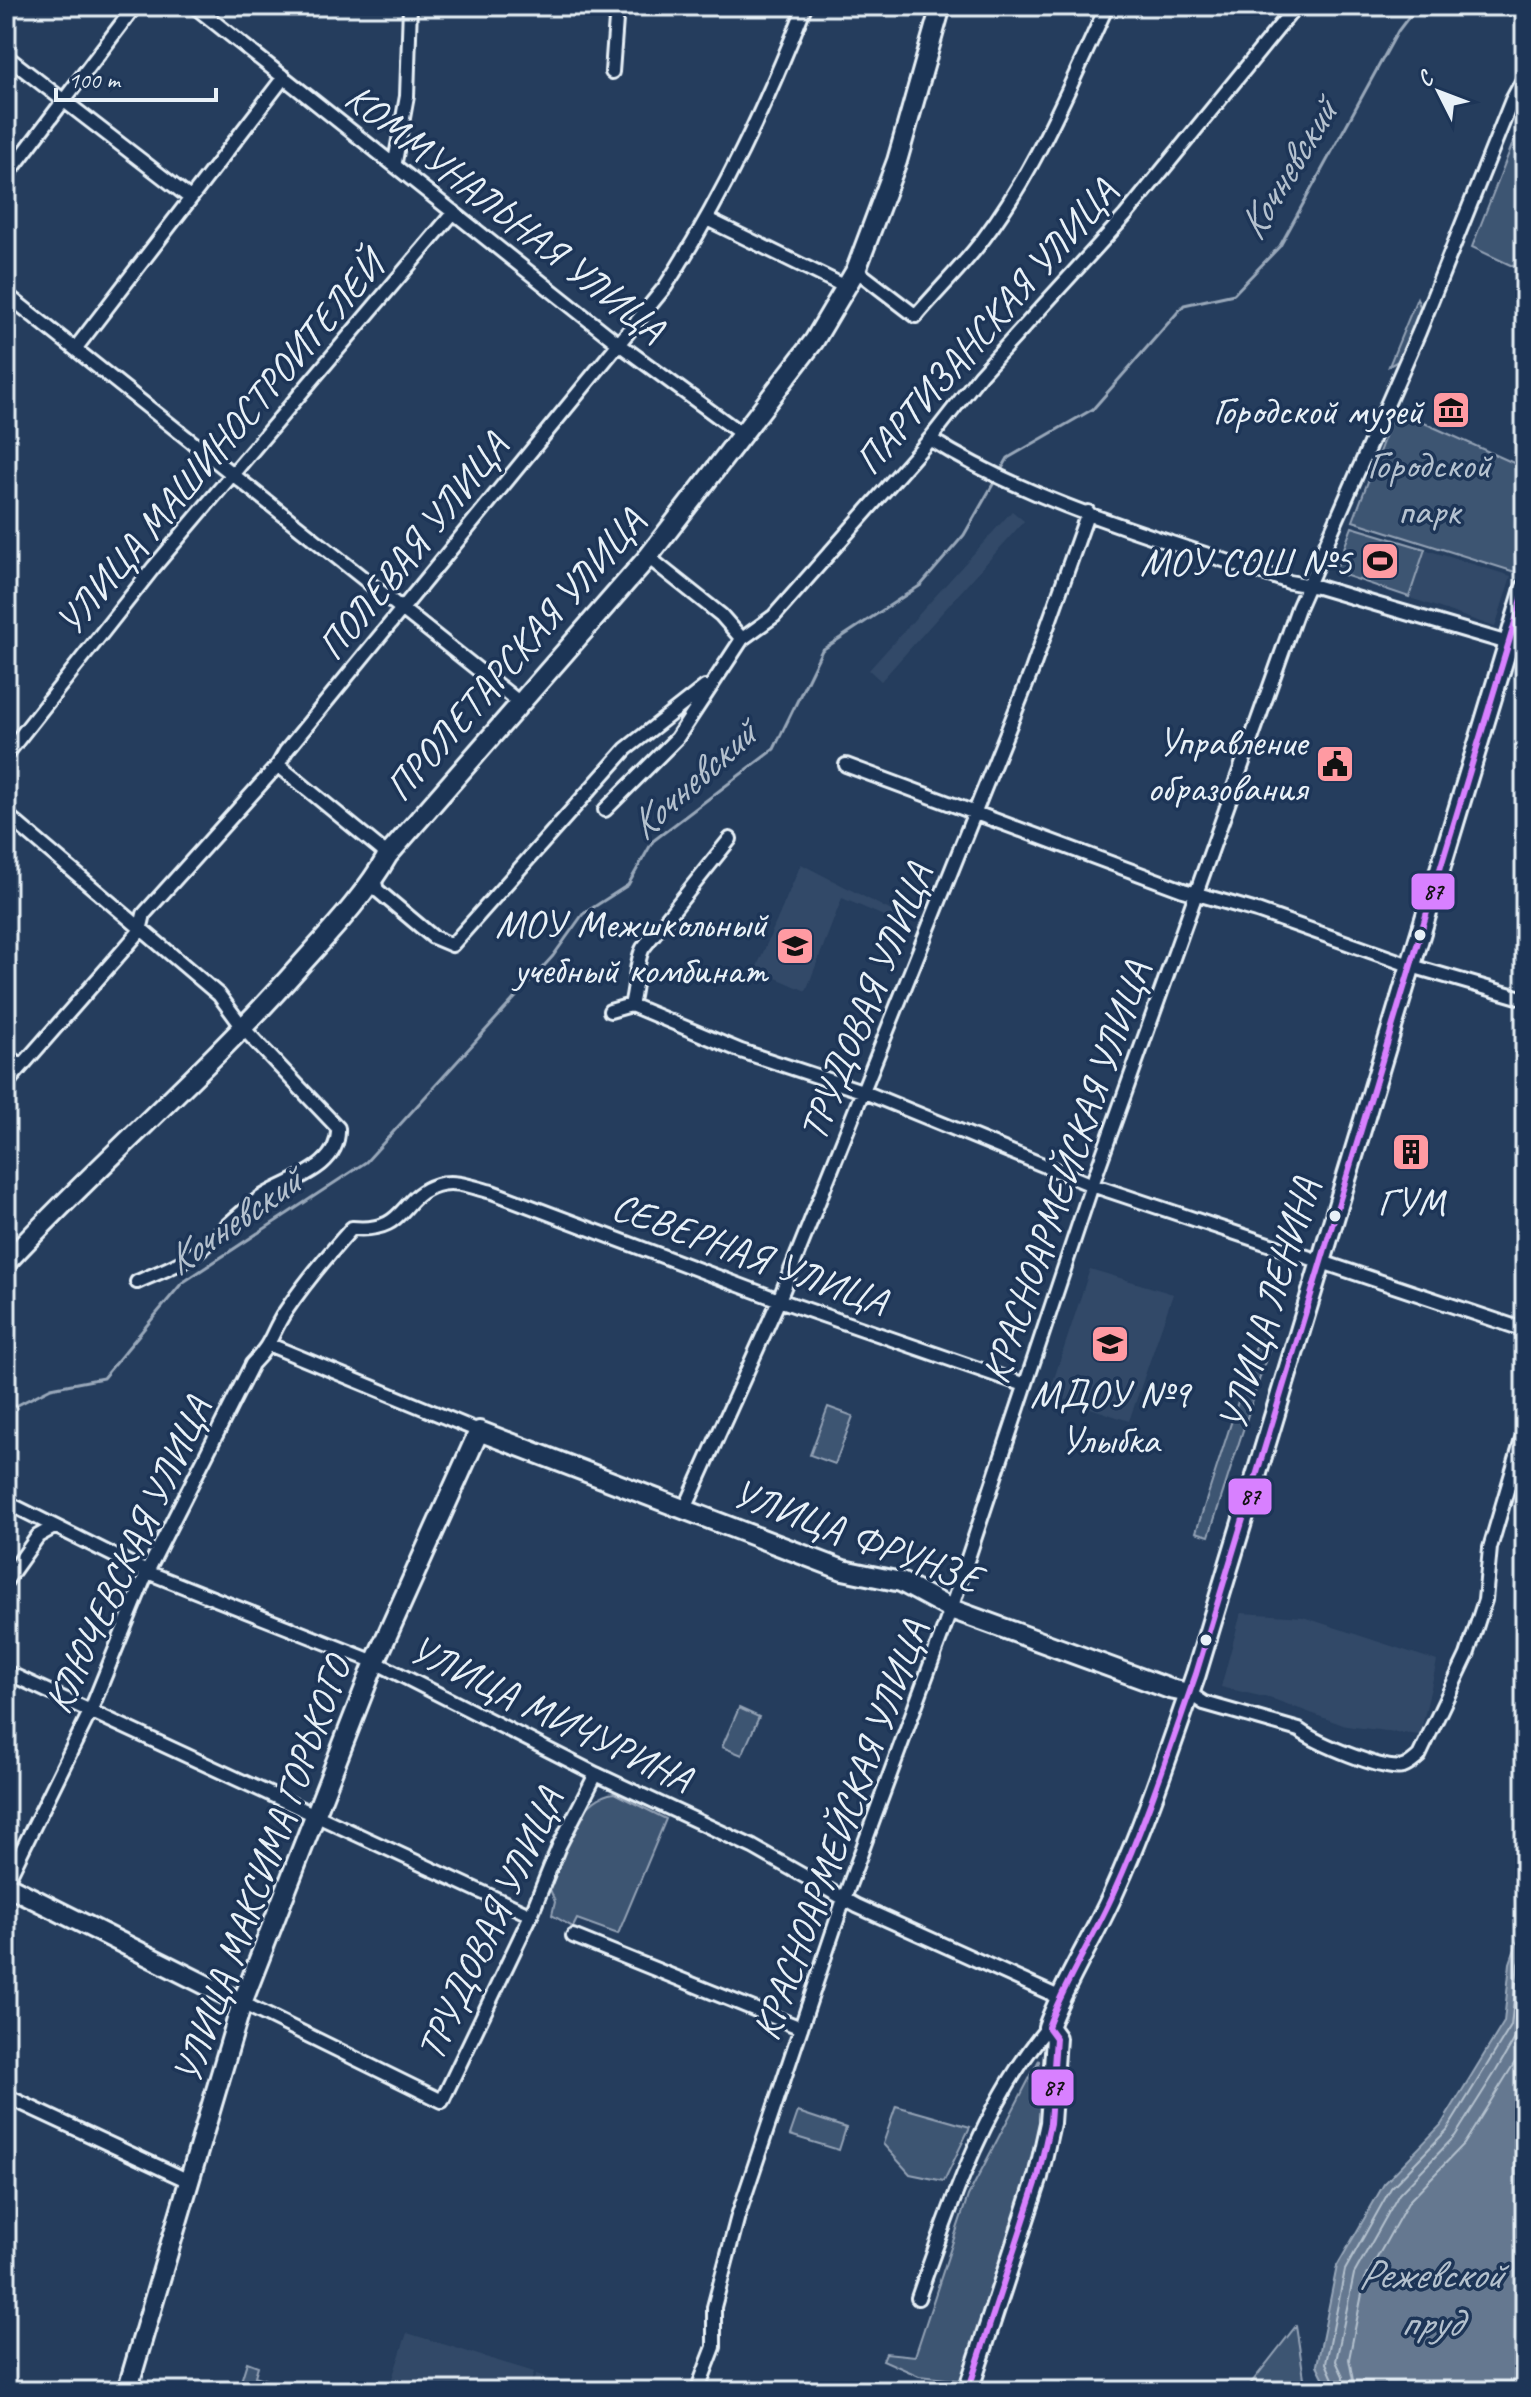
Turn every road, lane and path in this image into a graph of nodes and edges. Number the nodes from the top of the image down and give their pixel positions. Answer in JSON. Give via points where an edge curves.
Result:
{"nodes":[{"id":1,"x":135,"y":6,"type":"edge"},
{"id":2,"x":194,"y":6,"type":"edge"},
{"id":3,"x":410,"y":6,"type":"edge"},
{"id":4,"x":617,"y":6,"type":"edge"},
{"id":5,"x":805,"y":6,"type":"edge"},
{"id":6,"x":941,"y":6,"type":"edge"},
{"id":7,"x":1107,"y":6,"type":"edge"},
{"id":8,"x":1296,"y":6,"type":"edge"},
{"id":9,"x":6,"y":56,"type":"edge"},
{"id":10,"x":612,"y":72,"type":"dead end"},
{"id":11,"x":1525,"y":76,"type":"edge"},
{"id":12,"x":284,"y":77,"type":"junction"},
{"id":13,"x":65,"y":102,"type":"junction"},
{"id":14,"x":395,"y":162,"type":"junction"},
{"id":15,"x":6,"y":177,"type":"edge"},
{"id":16,"x":190,"y":198,"type":"junction"},
{"id":17,"x":454,"y":212,"type":"junction"},
{"id":18,"x":709,"y":220,"type":"junction"},
{"id":19,"x":856,"y":270,"type":"junction"},
{"id":20,"x":846,"y":287,"type":"junction"},
{"id":21,"x":6,"y":294,"type":"edge"},
{"id":22,"x":619,"y":344,"type":"junction"},
{"id":23,"x":75,"y":349,"type":"junction"},
{"id":24,"x":743,"y":435,"type":"junction"},
{"id":25,"x":930,"y":439,"type":"junction"},
{"id":26,"x":234,"y":475,"type":"junction"},
{"id":27,"x":1088,"y":512,"type":"junction"},
{"id":28,"x":648,"y":557,"type":"junction"},
{"id":29,"x":1309,"y":586,"type":"junction"},
{"id":30,"x":1525,"y":589,"type":"edge"},
{"id":31,"x":401,"y":611,"type":"junction"},
{"id":32,"x":742,"y":639,"type":"junction"},
{"id":33,"x":1516,"y":646,"type":"edge"},
{"id":34,"x":714,"y":680,"type":"junction"},
{"id":35,"x":520,"y":703,"type":"junction"},
{"id":36,"x":6,"y":755,"type":"edge"},
{"id":37,"x":278,"y":765,"type":"junction"},
{"id":38,"x":846,"y":765,"type":"dead end"},
{"id":39,"x":605,"y":810,"type":"dead end"},
{"id":40,"x":976,"y":812,"type":"junction"},
{"id":41,"x":6,"y":814,"type":"edge"},
{"id":42,"x":730,"y":839,"type":"dead end"},
{"id":43,"x":388,"y":855,"type":"junction"},
{"id":44,"x":374,"y":879,"type":"junction"},
{"id":45,"x":1197,"y":893,"type":"junction"},
{"id":46,"x":140,"y":931,"type":"junction"},
{"id":47,"x":1411,"y":966,"type":"junction"},
{"id":48,"x":1525,"y":999,"type":"edge"},
{"id":49,"x":631,"y":1005,"type":"junction"},
{"id":50,"x":610,"y":1011,"type":"dead end"},
{"id":51,"x":244,"y":1029,"type":"junction"},
{"id":52,"x":6,"y":1055,"type":"edge"},
{"id":53,"x":21,"y":1066,"type":"junction"},
{"id":54,"x":6,"y":1084,"type":"edge"},
{"id":55,"x":862,"y":1091,"type":"junction"},
{"id":56,"x":453,"y":1183,"type":"joint"},
{"id":57,"x":1092,"y":1185,"type":"junction"},
{"id":58,"x":13,"y":1244,"type":"edge"},
{"id":59,"x":1319,"y":1260,"type":"junction"},
{"id":60,"x":6,"y":1263,"type":"edge"},
{"id":61,"x":137,"y":1282,"type":"dead end"},
{"id":62,"x":779,"y":1300,"type":"junction"},
{"id":63,"x":1525,"y":1330,"type":"edge"},
{"id":64,"x":270,"y":1345,"type":"junction"},
{"id":65,"x":1025,"y":1385,"type":"junction"},
{"id":66,"x":1525,"y":1429,"type":"edge"},
{"id":67,"x":479,"y":1431,"type":"junction"},
{"id":68,"x":6,"y":1502,"type":"edge"},
{"id":69,"x":685,"y":1509,"type":"junction"},
{"id":70,"x":54,"y":1527,"type":"junction"},
{"id":71,"x":147,"y":1572,"type":"junction"},
{"id":72,"x":6,"y":1581,"type":"edge"},
{"id":73,"x":951,"y":1609,"type":"junction"},
{"id":74,"x":375,"y":1662,"type":"junction"},
{"id":75,"x":6,"y":1672,"type":"edge"},
{"id":76,"x":1189,"y":1693,"type":"junction"},
{"id":77,"x":90,"y":1712,"type":"junction"},
{"id":78,"x":596,"y":1774,"type":"junction"},
{"id":79,"x":316,"y":1813,"type":"junction"},
{"id":80,"x":6,"y":1884,"type":"edge"},
{"id":81,"x":844,"y":1899,"type":"junction"},
{"id":82,"x":531,"y":1915,"type":"junction"},
{"id":83,"x":573,"y":1936,"type":"dead end"},
{"id":84,"x":1061,"y":1998,"type":"junction"},
{"id":85,"x":242,"y":2003,"type":"junction"},
{"id":86,"x":1048,"y":2027,"type":"junction"},
{"id":87,"x":801,"y":2028,"type":"junction"},
{"id":88,"x":6,"y":2096,"type":"edge"},
{"id":89,"x":191,"y":2182,"type":"junction"},
{"id":90,"x":918,"y":2298,"type":"dead end"},
{"id":91,"x":127,"y":2391,"type":"edge"},
{"id":92,"x":697,"y":2391,"type":"edge"},
{"id":93,"x":968,"y":2391,"type":"edge"}],
"edges":[{"from":1,"to":13,"type":"street"},
{"from":2,"to":12,"type":"street","name":"КОММУНАЛЬНАЯ УЛИЦА"},
{"from":3,"to":14,"type":"street","via":[[407,96]]},
{"from":4,"to":10,"type":"street"},
{"from":5,"to":18,"type":"street","name":"ПОЛЕВАЯ УЛИЦА"},
{"from":6,"to":19,"type":"street","name":"ПРОЛЕТАРСКАЯ УЛИЦА","via":[[897,161]]},
{"from":7,"to":19,"type":"street","via":[[1013,195],[984,239],[916,316]]},
{"from":8,"to":25,"type":"street","name":"ПАРТИЗАНСКАЯ УЛИЦА","via":[[1125,216],[980,375]]},
{"from":9,"to":13,"type":"street"},
{"from":11,"to":29,"type":"street","name":"КРАСНОАРМЕЙСКАЯ УЛИЦА"},
{"from":12,"to":14,"type":"street","name":"КОММУНАЛЬНАЯ УЛИЦА"},
{"from":12,"to":16,"type":"street"},
{"from":13,"to":15,"type":"street"},
{"from":13,"to":16,"type":"street"},
{"from":14,"to":17,"type":"street","name":"КОММУНАЛЬНАЯ УЛИЦА"},
{"from":16,"to":23,"type":"street"},
{"from":17,"to":22,"type":"street","name":"КОММУНАЛЬНАЯ УЛИЦА"},
{"from":17,"to":26,"type":"street","name":"УЛИЦА МАШИНОСТРОИТЕЛЕЙ"},
{"from":18,"to":20,"type":"street"},
{"from":18,"to":22,"type":"street","name":"ПОЛЕВАЯ УЛИЦА"},
{"from":19,"to":20,"type":"street","name":"ПРОЛЕТАРСКАЯ УЛИЦА"},
{"from":20,"to":24,"type":"street","name":"ПРОЛЕТАРСКАЯ УЛИЦА","via":[[814,341]]},
{"from":21,"to":23,"type":"street"},
{"from":22,"to":24,"type":"street","name":"КОММУНАЛЬНАЯ УЛИЦА"},
{"from":22,"to":31,"type":"street","name":"ПОЛЕВАЯ УЛИЦА"},
{"from":23,"to":26,"type":"street"},
{"from":24,"to":28,"type":"street","name":"ПРОЛЕТАРСКАЯ УЛИЦА"},
{"from":25,"to":27,"type":"street","via":[[978,469]]},
{"from":25,"to":32,"type":"street","name":"ПАРТИЗАНСКАЯ УЛИЦА","via":[[774,616]]},
{"from":26,"to":31,"type":"street"},
{"from":26,"to":36,"type":"street","name":"УЛИЦА МАШИНОСТРОИТЕЛЕЙ"},
{"from":27,"to":29,"type":"street"},
{"from":27,"to":40,"type":"street","name":"ТРУДОВАЯ УЛИЦА"},
{"from":28,"to":32,"type":"street","via":[[721,615]]},
{"from":28,"to":35,"type":"street","name":"ПРОЛЕТАРСКАЯ УЛИЦА"},
{"from":29,"to":33,"type":"street"},
{"from":29,"to":45,"type":"street","name":"КРАСНОАРМЕЙСКАЯ УЛИЦА"},
{"from":30,"to":33,"type":"street","name":"УЛИЦА ЛЕНИНА"},
{"from":31,"to":35,"type":"street"},
{"from":31,"to":37,"type":"street","name":"ПОЛЕВАЯ УЛИЦА"},
{"from":32,"to":34,"type":"street","name":"ПАРТИЗАНСКАЯ УЛИЦА"},
{"from":33,"to":47,"type":"street","name":"УЛИЦА ЛЕНИНА"},
{"from":34,"to":39,"type":"street","name":"ПАРТИЗАНСКАЯ УЛИЦА","via":[[677,738]]},
{"from":34,"to":44,"type":"street","name":"ПАРТИЗАНСКАЯ УЛИЦА","via":[[626,749],[452,945],[433,937],[377,890]]},
{"from":35,"to":43,"type":"street","name":"ПРОЛЕТАРСКАЯ УЛИЦА"},
{"from":37,"to":43,"type":"street"},
{"from":37,"to":46,"type":"street","name":"ПОЛЕВАЯ УЛИЦА","via":[[144,914]]},
{"from":38,"to":40,"type":"street"},
{"from":40,"to":45,"type":"street"},
{"from":40,"to":55,"type":"street","name":"ТРУДОВАЯ УЛИЦА"},
{"from":41,"to":46,"type":"street"},
{"from":42,"to":49,"type":"street","via":[[638,957],[640,973]]},
{"from":43,"to":44,"type":"street","name":"ПРОЛЕТАРСКАЯ УЛИЦА"},
{"from":44,"to":51,"type":"street","name":"ПРОЛЕТАРСКАЯ УЛИЦА"},
{"from":45,"to":47,"type":"street"},
{"from":45,"to":57,"type":"street","name":"КРАСНОАРМЕЙСКАЯ УЛИЦА"},
{"from":46,"to":51,"type":"street","via":[[219,995]]},
{"from":46,"to":53,"type":"street","name":"ПОЛЕВАЯ УЛИЦА"},
{"from":47,"to":48,"type":"street"},
{"from":47,"to":59,"type":"street","name":"УЛИЦА ЛЕНИНА"},
{"from":49,"to":50,"type":"street"},
{"from":49,"to":55,"type":"street","via":[[741,1051]]},
{"from":51,"to":58,"type":"street","name":"ПРОЛЕТАРСКАЯ УЛИЦА"},
{"from":51,"to":61,"type":"street","via":[[338,1128],[338,1139],[308,1175],[264,1195],[187,1259]]},
{"from":52,"to":53,"type":"street"},
{"from":53,"to":54,"type":"street","name":"ПОЛЕВАЯ УЛИЦА"},
{"from":55,"to":57,"type":"street"},
{"from":55,"to":62,"type":"street","name":"ТРУДОВАЯ УЛИЦА"},
{"from":56,"to":62,"type":"street","name":"СЕВЕРНАЯ УЛИЦА","via":[[492,1192]]},
{"from":56,"to":64,"type":"street","name":"КЛЮЧЕВСКАЯ УЛИЦА","via":[[434,1185],[390,1224],[374,1230],[352,1228],[283,1315]]},
{"from":57,"to":59,"type":"street"},
{"from":57,"to":65,"type":"street","name":"КРАСНОАРМЕЙСКАЯ УЛИЦА"},
{"from":58,"to":60,"type":"street","name":"ПРОЛЕТАРСКАЯ УЛИЦА"},
{"from":59,"to":63,"type":"street"},
{"from":59,"to":76,"type":"street","name":"УЛИЦА ЛЕНИНА"},
{"from":62,"to":65,"type":"street","name":"СЕВЕРНАЯ УЛИЦА"},
{"from":62,"to":69,"type":"street","name":"ТРУДОВАЯ УЛИЦА"},
{"from":64,"to":67,"type":"street","name":"УЛИЦА ФРУНЗЕ"},
{"from":64,"to":71,"type":"street","name":"КЛЮЧЕВСКАЯ УЛИЦА","via":[[252,1364]]},
{"from":65,"to":73,"type":"street","name":"КРАСНОАРМЕЙСКАЯ УЛИЦА"},
{"from":66,"to":76,"type":"street","name":"УЛИЦА ФРУНЗЕ","via":[[1490,1548],[1485,1600],[1467,1655],[1419,1756],[1406,1767],[1362,1758],[1299,1730],[1204,1703]]},
{"from":67,"to":69,"type":"street","name":"УЛИЦА ФРУНЗЕ"},
{"from":67,"to":74,"type":"street","name":"УЛИЦА МАКСИМА ГОРЬКОГО"},
{"from":68,"to":70,"type":"street","name":"УЛИЦА МИЧУРИНА"},
{"from":69,"to":73,"type":"street","name":"УЛИЦА ФРУНЗЕ","via":[[843,1570],[901,1582]]},
{"from":70,"to":71,"type":"street","name":"УЛИЦА МИЧУРИНА"},
{"from":70,"to":72,"type":"street","via":[[38,1536]]},
{"from":71,"to":74,"type":"street","name":"УЛИЦА МИЧУРИНА"},
{"from":71,"to":77,"type":"street","name":"КЛЮЧЕВСКАЯ УЛИЦА"},
{"from":73,"to":76,"type":"street","name":"УЛИЦА ФРУНЗЕ"},
{"from":73,"to":81,"type":"street","name":"КРАСНОАРМЕЙСКАЯ УЛИЦА"},
{"from":74,"to":78,"type":"street","name":"УЛИЦА МИЧУРИНА"},
{"from":74,"to":79,"type":"street","name":"УЛИЦА МАКСИМА ГОРЬКОГО"},
{"from":75,"to":77,"type":"street"},
{"from":76,"to":84,"type":"street","name":"УЛИЦА ЛЕНИНА","via":[[1140,1835]]},
{"from":77,"to":79,"type":"street"},
{"from":77,"to":80,"type":"street","name":"КЛЮЧЕВСКАЯ УЛИЦА"},
{"from":78,"to":81,"type":"street","name":"УЛИЦА МИЧУРИНА","via":[[753,1847]]},
{"from":78,"to":82,"type":"street","name":"ТРУДОВАЯ УЛИЦА"},
{"from":79,"to":82,"type":"street"},
{"from":79,"to":85,"type":"street","name":"УЛИЦА МАКСИМА ГОРЬКОГО"},
{"from":80,"to":85,"type":"street"},
{"from":81,"to":84,"type":"street","name":"УЛИЦА МИЧУРИНА"},
{"from":81,"to":87,"type":"street","name":"КРАСНОАРМЕЙСКАЯ УЛИЦА"},
{"from":82,"to":85,"type":"street","name":"ТРУДОВАЯ УЛИЦА","via":[[442,2101]]},
{"from":83,"to":87,"type":"street"},
{"from":84,"to":86,"type":"street","name":"УЛИЦА ЛЕНИНА"},
{"from":85,"to":89,"type":"street","name":"УЛИЦА МАКСИМА ГОРЬКОГО"},
{"from":86,"to":90,"type":"street","name":"УЛИЦА ЛЕНИНА","via":[[1028,2051],[954,2190]]},
{"from":86,"to":93,"type":"street","via":[[1056,2038],[1044,2150]]},
{"from":87,"to":92,"type":"street","name":"КРАСНОАРМЕЙСКАЯ УЛИЦА","via":[[738,2216],[714,2307],[714,2347]]},
{"from":88,"to":89,"type":"street"},
{"from":89,"to":91,"type":"street","name":"УЛИЦА МАКСИМА ГОРЬКОГО"}]}
